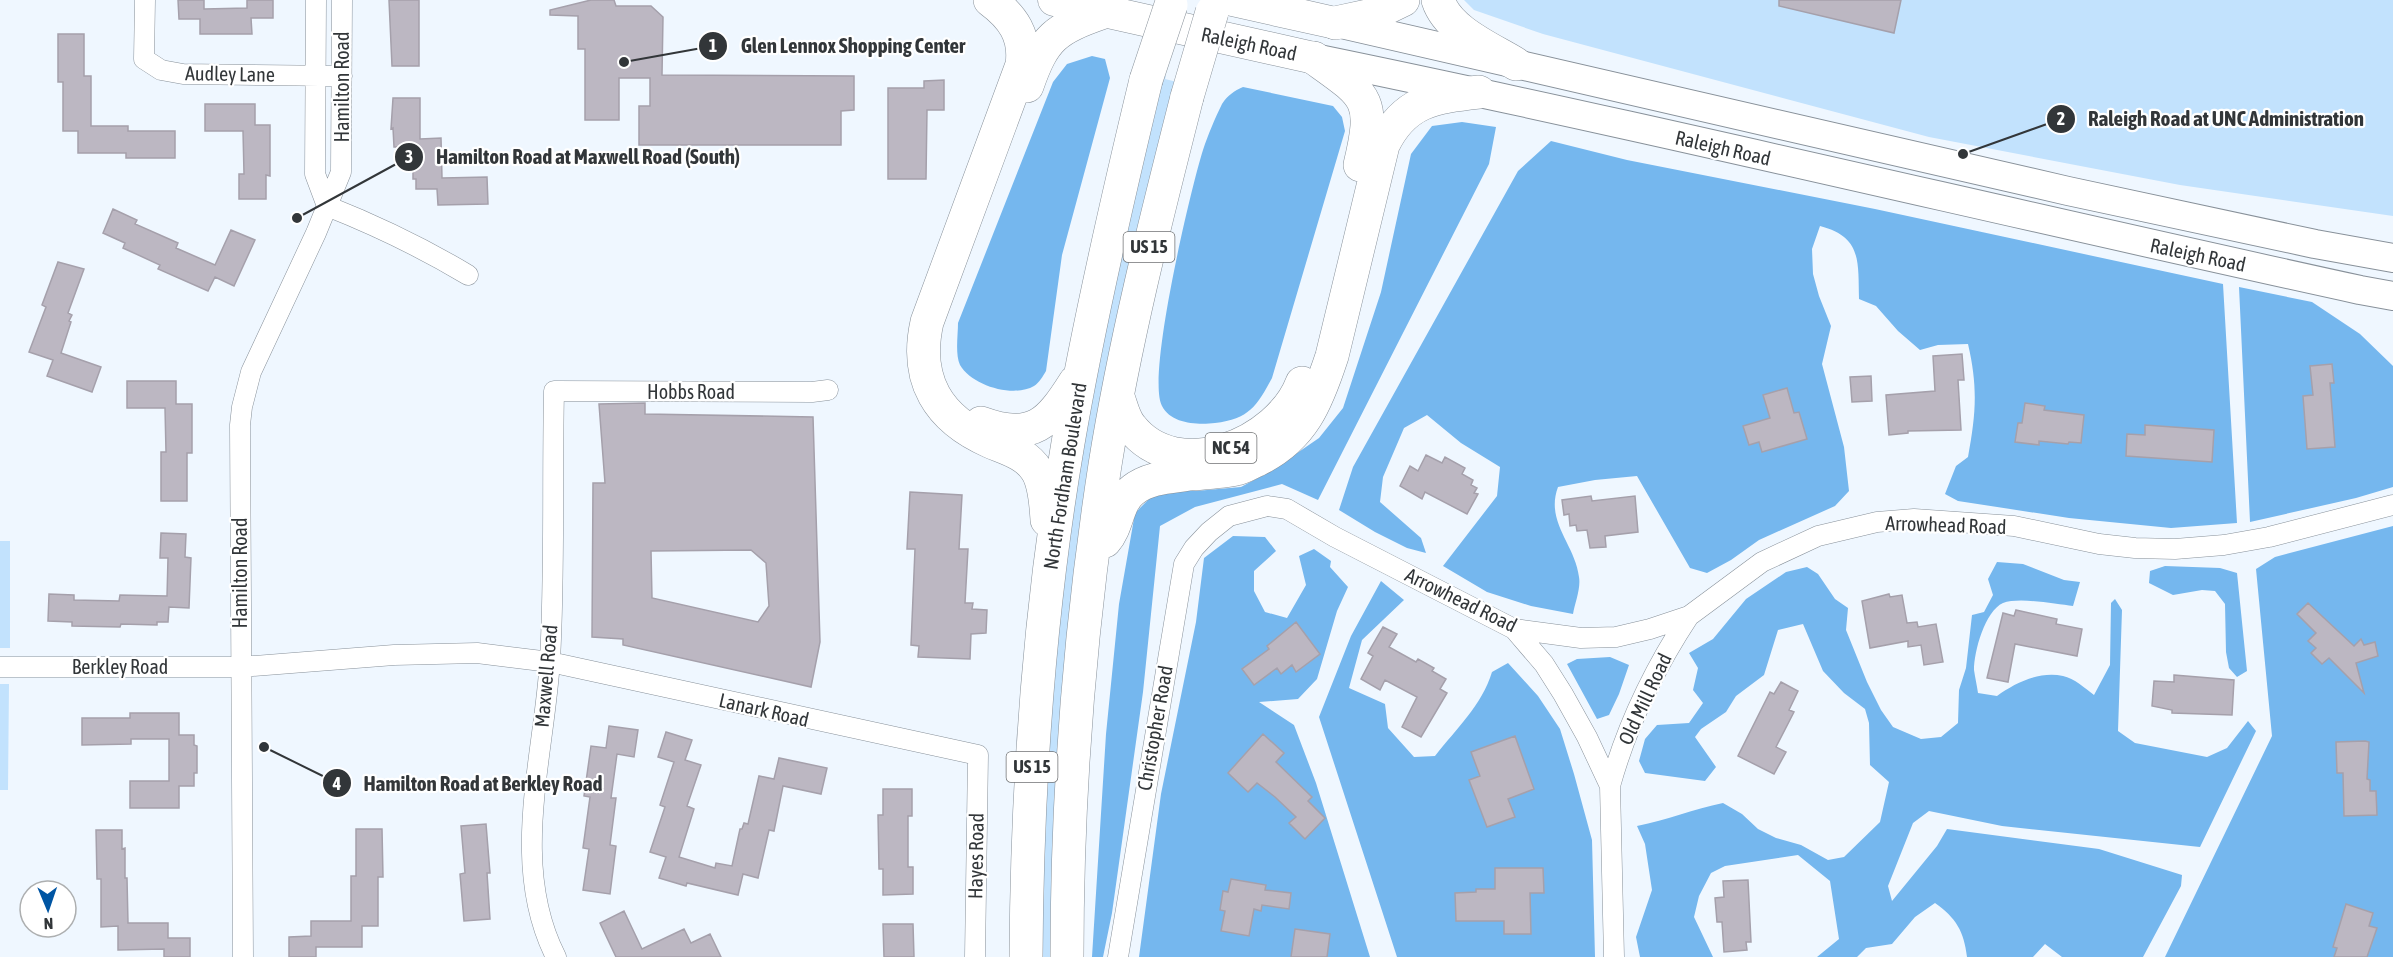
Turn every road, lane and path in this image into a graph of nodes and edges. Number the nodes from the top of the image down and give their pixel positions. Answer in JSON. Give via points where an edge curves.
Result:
{"nodes":[{"id":1,"x":145,"y":0,"type":"edge"},
{"id":2,"x":316,"y":0,"type":"edge"},
{"id":3,"x":342,"y":0,"type":"edge"},
{"id":4,"x":990,"y":0,"type":"edge"},
{"id":5,"x":1054,"y":0,"type":"edge"},
{"id":6,"x":1403,"y":0,"type":"edge"},
{"id":7,"x":1438,"y":0,"type":"edge"},
{"id":8,"x":1172,"y":3,"type":"edge"},
{"id":9,"x":1220,"y":4,"type":"edge"},
{"id":10,"x":1104,"y":12,"type":"junction"},
{"id":11,"x":1335,"y":23,"type":"junction"},
{"id":12,"x":1314,"y":58,"type":"junction"},
{"id":13,"x":1516,"y":64,"type":"junction"},
{"id":14,"x":316,"y":75,"type":"junction"},
{"id":15,"x":342,"y":75,"type":"junction"},
{"id":16,"x":1479,"y":92,"type":"junction"},
{"id":17,"x":327,"y":207,"type":"junction"},
{"id":18,"x":2393,"y":258,"type":"edge"},
{"id":19,"x":468,"y":275,"type":"dead end"},
{"id":20,"x":2393,"y":296,"type":"edge"},
{"id":21,"x":1081,"y":373,"type":"junction"},
{"id":22,"x":828,"y":390,"type":"dead end"},
{"id":23,"x":554,"y":391,"type":"joint"},
{"id":24,"x":1118,"y":398,"type":"junction"},
{"id":25,"x":2393,"y":505,"type":"edge"},
{"id":26,"x":1229,"y":516,"type":"joint"},
{"id":27,"x":1092,"y":555,"type":"junction"},
{"id":28,"x":1049,"y":579,"type":"junction"},
{"id":29,"x":1689,"y":616,"type":"junction"},
{"id":30,"x":1514,"y":629,"type":"junction"},
{"id":31,"x":550,"y":662,"type":"junction"},
{"id":32,"x":0,"y":667,"type":"edge"},
{"id":33,"x":240,"y":667,"type":"junction"},
{"id":34,"x":978,"y":756,"type":"joint"},
{"id":35,"x":1610,"y":786,"type":"junction"},
{"id":36,"x":243,"y":957,"type":"edge"},
{"id":37,"x":556,"y":957,"type":"edge"},
{"id":38,"x":975,"y":957,"type":"edge"},
{"id":39,"x":1026,"y":957,"type":"edge"},
{"id":40,"x":1067,"y":957,"type":"edge"},
{"id":41,"x":1118,"y":957,"type":"edge"},
{"id":42,"x":1614,"y":957,"type":"edge"}],
"edges":[{"from":1,"to":14,"type":"street","name":"Audley Lane","via":[[144,59],[161,70],[183,74]]},
{"from":2,"to":14,"type":"street","name":"Hamilton Road"},
{"from":3,"to":15,"type":"street","name":"Hamilton Road"},
{"from":4,"to":28,"type":"highway","via":[[1004,10],[1019,31],[1022,65],[927,322],[923,358],[933,394],[947,414],[973,433],[1024,457],[1038,471],[1047,512]]},
{"from":5,"to":10,"type":"main road","name":"Raleigh Road","number":"NC 54"},
{"from":6,"to":11,"type":"highway","via":[[1372,15]]},
{"from":7,"to":13,"type":"highway","via":[[1455,25]]},
{"from":8,"to":21,"type":"highway","name":"North Fordham Boulevard","number":"US 15","bridge":true,"via":[[1146,80]]},
{"from":9,"to":11,"type":"main road","name":"Raleigh Road"},
{"from":9,"to":24,"type":"highway","name":"North Fordham Boulevard","number":"US 15","bridge":true,"via":[[1187,97],[1141,281]]},
{"from":10,"to":12,"type":"main road","name":"Raleigh Road","number":"NC 54"},
{"from":10,"to":21,"type":"highway","via":[[1053,35],[1037,57],[939,336],[940,376],[948,394],[978,422],[1002,430],[1026,429],[1050,418]]},
{"from":11,"to":13,"type":"main road","name":"Raleigh Road"},
{"from":12,"to":16,"type":"main road","name":"Raleigh Road"},
{"from":12,"to":24,"type":"highway","number":"NC 54","via":[[1355,88],[1366,107],[1368,128],[1299,390],[1263,432],[1236,447],[1197,454],[1160,450],[1149,444],[1130,426]]},
{"from":13,"to":18,"type":"main road","name":"Raleigh Road","via":[[2079,194]]},
{"from":14,"to":15,"type":"street","name":"Audley Lane"},
{"from":14,"to":17,"type":"street","name":"Hamilton Road","via":[[315,174]]},
{"from":15,"to":17,"type":"street","name":"Hamilton Road","via":[[341,172]]},
{"from":16,"to":20,"type":"main road","name":"Raleigh Road"},
{"from":16,"to":27,"type":"highway","via":[[1425,101],[1404,114],[1387,136],[1323,385],[1310,414],[1292,437],[1238,469],[1155,478],[1134,489],[1116,514],[1113,532]]},
{"from":17,"to":19,"type":"street","via":[[440,258]]},
{"from":17,"to":33,"type":"street","name":"Hamilton Road","via":[[252,372],[242,407]]},
{"from":21,"to":28,"type":"highway","name":"North Fordham Boulevard","number":"US 15"},
{"from":22,"to":23,"type":"street","name":"Hobbs Road"},
{"from":23,"to":31,"type":"street","name":"Maxwell Road"},
{"from":24,"to":27,"type":"highway","name":"North Fordham Boulevard","number":"US 15"},
{"from":25,"to":29,"type":"street","name":"Arrowhead Road","via":[[2269,537],[2175,549],[2099,544],[2014,526],[1914,519],[1877,522],[1818,536],[1762,562]]},
{"from":26,"to":30,"type":"street","name":"Arrowhead Road","via":[[1267,506],[1287,509]]},
{"from":26,"to":41,"type":"street","name":"Christopher Road","via":[[1209,532],[1184,564]]},
{"from":27,"to":40,"type":"highway","name":"North Fordham Boulevard","number":"US 15","via":[[1073,766]]},
{"from":28,"to":39,"type":"highway","name":"North Fordham Boulevard","number":"US 15","via":[[1030,786]]},
{"from":29,"to":30,"type":"street","name":"Arrowhead Road","via":[[1616,637],[1581,638]]},
{"from":29,"to":35,"type":"street","name":"Old Mill Road","via":[[1663,655],[1632,718]]},
{"from":30,"to":35,"type":"street","name":"Old Mill Road","via":[[1563,694]]},
{"from":31,"to":33,"type":"street","name":"Lanark Road","via":[[477,653],[394,654]]},
{"from":31,"to":34,"type":"street","name":"Lanark Road"},
{"from":31,"to":37,"type":"street","name":"Maxwell Road","via":[[530,838],[545,936]]},
{"from":32,"to":33,"type":"street","name":"Berkley Road"},
{"from":33,"to":36,"type":"street","name":"Hamilton Road"},
{"from":34,"to":38,"type":"street","name":"Hayes Road"},
{"from":35,"to":42,"type":"street","name":"Old Mill Road"}]}
